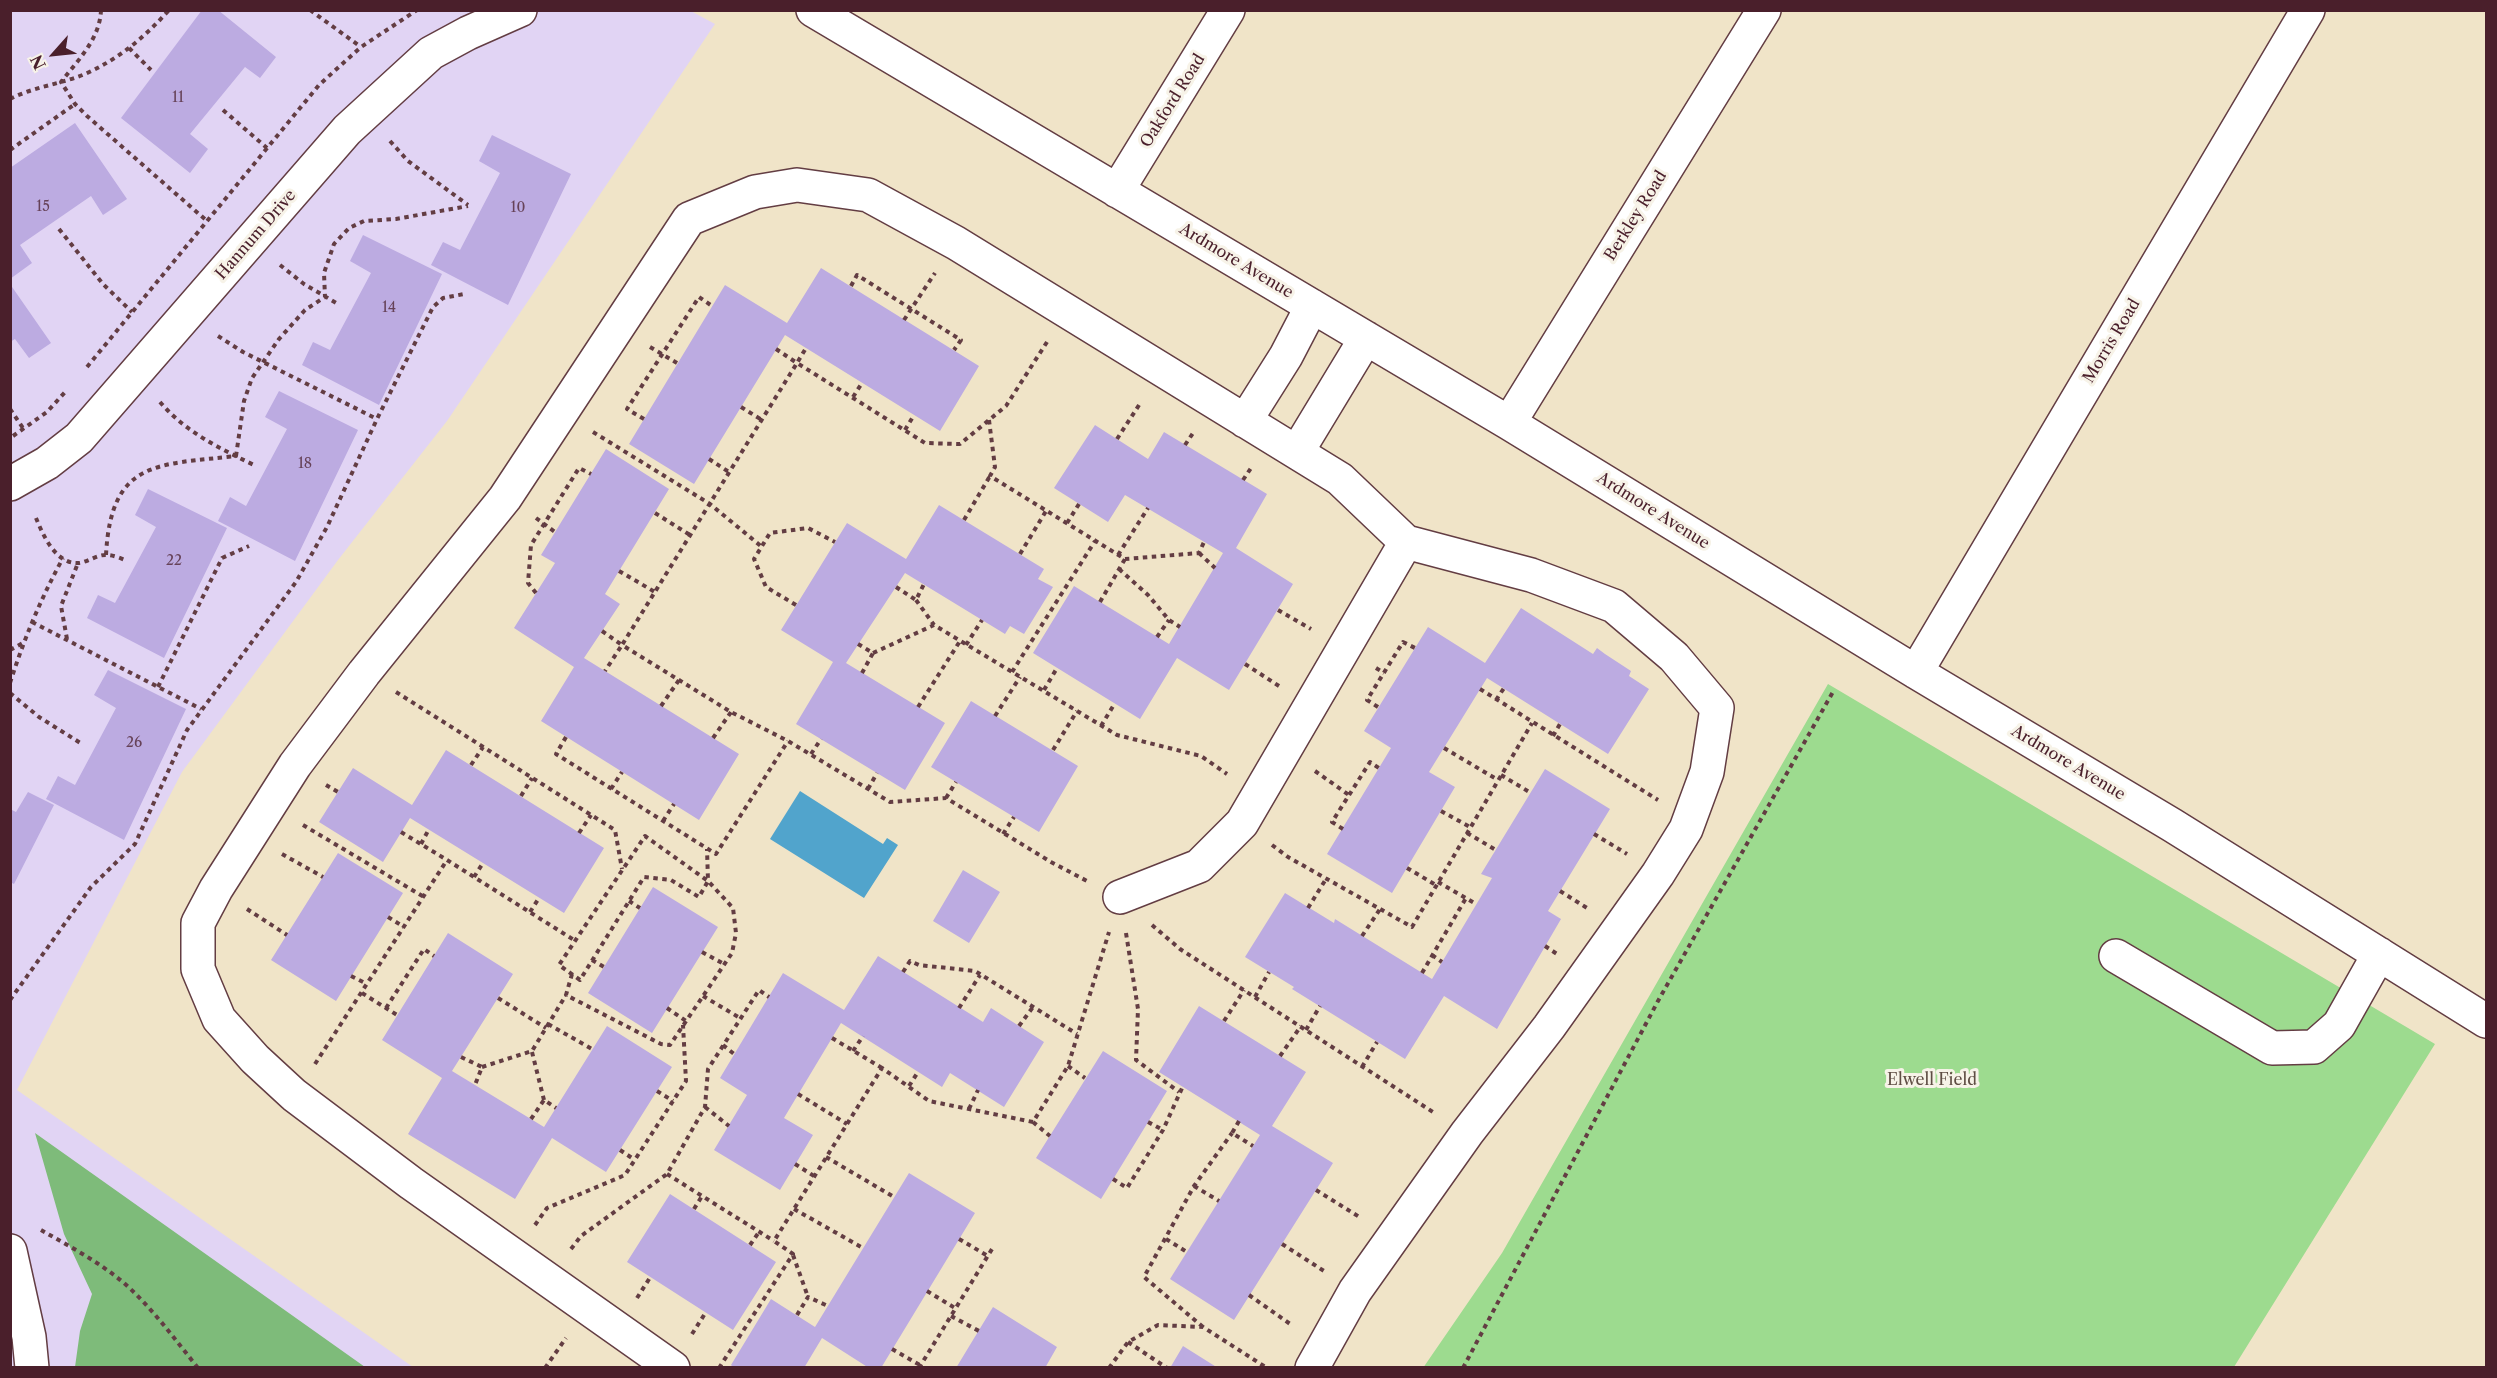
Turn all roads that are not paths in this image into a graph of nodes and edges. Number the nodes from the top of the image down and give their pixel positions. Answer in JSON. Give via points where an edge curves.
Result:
{"nodes":[{"id":1,"x":520,"y":10,"type":"edge"},
{"id":2,"x":813,"y":10,"type":"edge"},
{"id":3,"x":1228,"y":10,"type":"edge"},
{"id":4,"x":1764,"y":10,"type":"edge"},
{"id":5,"x":2308,"y":10,"type":"edge"},
{"id":6,"x":1117,"y":191,"type":"junction"},
{"id":7,"x":1312,"y":306,"type":"junction"},
{"id":8,"x":1366,"y":338,"type":"junction"},
{"id":9,"x":1245,"y":421,"type":"junction"},
{"id":10,"x":1509,"y":423,"type":"junction"},
{"id":11,"x":1297,"y":452,"type":"junction"},
{"id":12,"x":10,"y":484,"type":"edge"},
{"id":13,"x":1406,"y":542,"type":"junction"},
{"id":14,"x":1916,"y":672,"type":"junction"},
{"id":15,"x":1120,"y":897,"type":"road end"},
{"id":16,"x":2379,"y":954,"type":"junction"},
{"id":17,"x":2116,"y":956,"type":"dead end"},
{"id":18,"x":2487,"y":1022,"type":"edge"},
{"id":19,"x":10,"y":1251,"type":"edge"},
{"id":20,"x":1317,"y":1357,"type":"edge"},
{"id":21,"x":32,"y":1368,"type":"edge"},
{"id":22,"x":673,"y":1368,"type":"edge"}],
"edges":[{"from":1,"to":12,"type":"street","name":"Hannum Drive","via":[[431,53],[390,90],[347,130],[79,438],[47,463]]},
{"from":2,"to":6,"type":"street","name":"Ardmore Avenue"},
{"from":3,"to":6,"type":"street","name":"Oakford Road"},
{"from":4,"to":10,"type":"street","name":"Berkley Road"},
{"from":5,"to":14,"type":"street","name":"Morris Road"},
{"from":6,"to":7,"type":"street","name":"Ardmore Avenue"},
{"from":7,"to":8,"type":"street","name":"Ardmore Avenue"},
{"from":7,"to":9,"type":"street"},
{"from":8,"to":10,"type":"street","name":"Ardmore Avenue"},
{"from":8,"to":11,"type":"street"},
{"from":9,"to":11,"type":"street"},
{"from":9,"to":22,"type":"street","via":[[956,243],[868,195],[797,185],[755,192],[689,219],[505,498],[295,765],[216,889],[198,923],[198,969],[219,1019],[255,1059],[294,1095],[411,1183]]},
{"from":10,"to":14,"type":"street","name":"Ardmore Avenue"},
{"from":11,"to":13,"type":"street","via":[[1340,479]]},
{"from":13,"to":15,"type":"street","via":[[1250,809],[1199,866]]},
{"from":13,"to":20,"type":"street","via":[[1531,575],[1614,606],[1674,657],[1717,708],[1707,772],[1686,829],[1549,1027],[1354,1291]]},
{"from":14,"to":16,"type":"street","name":"Ardmore Avenue"},
{"from":16,"to":17,"type":"street","via":[[2339,1025],[2314,1047],[2272,1048]]},
{"from":16,"to":18,"type":"street","name":"Ardmore Avenue"},
{"from":19,"to":21,"type":"street"}]}
